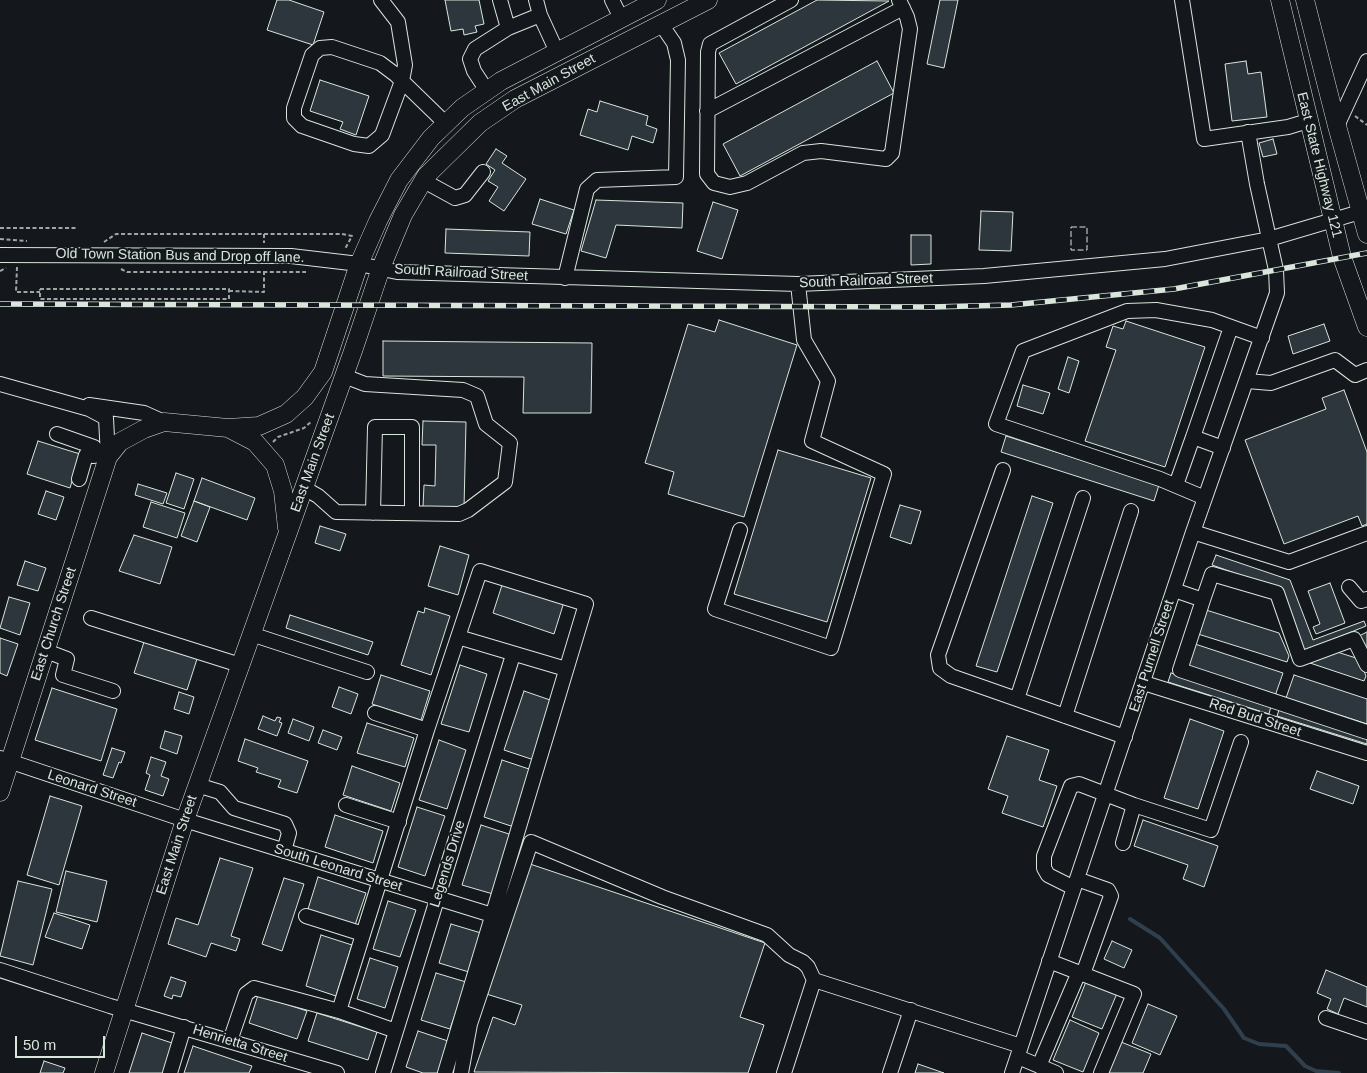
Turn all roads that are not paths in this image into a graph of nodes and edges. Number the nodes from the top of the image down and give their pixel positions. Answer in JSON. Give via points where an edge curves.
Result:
{"nodes":[{"id":1,"x":381,"y":0,"type":"edge"},
{"id":2,"x":500,"y":0,"type":"edge"},
{"id":3,"x":536,"y":0,"type":"edge"},
{"id":4,"x":612,"y":0,"type":"edge"},
{"id":5,"x":657,"y":0,"type":"edge"},
{"id":6,"x":708,"y":0,"type":"edge"},
{"id":7,"x":1182,"y":0,"type":"edge"},
{"id":8,"x":1280,"y":0,"type":"edge"},
{"id":9,"x":1305,"y":0,"type":"edge"},
{"id":10,"x":782,"y":2,"type":"edge"},
{"id":11,"x":901,"y":4,"type":"edge"},
{"id":12,"x":540,"y":15,"type":"junction"},
{"id":13,"x":618,"y":20,"type":"junction"},
{"id":14,"x":661,"y":24,"type":"junction"},
{"id":15,"x":508,"y":28,"type":"junction"},
{"id":16,"x":626,"y":42,"type":"junction"},
{"id":17,"x":556,"y":52,"type":"junction"},
{"id":18,"x":1367,"y":61,"type":"edge"},
{"id":19,"x":402,"y":81,"type":"junction"},
{"id":20,"x":487,"y":91,"type":"junction"},
{"id":21,"x":707,"y":111,"type":"junction"},
{"id":22,"x":1308,"y":121,"type":"junction"},
{"id":23,"x":446,"y":124,"type":"junction"},
{"id":24,"x":1337,"y":126,"type":"junction"},
{"id":25,"x":1248,"y":132,"type":"junction"},
{"id":26,"x":483,"y":172,"type":"dead end"},
{"id":27,"x":424,"y":181,"type":"junction"},
{"id":28,"x":1364,"y":211,"type":"edge"},
{"id":29,"x":1333,"y":219,"type":"junction"},
{"id":30,"x":1367,"y":234,"type":"edge"},
{"id":31,"x":1269,"y":239,"type":"junction"},
{"id":32,"x":0,"y":255,"type":"edge"},
{"id":33,"x":359,"y":264,"type":"junction"},
{"id":34,"x":380,"y":268,"type":"junction"},
{"id":35,"x":565,"y":278,"type":"junction"},
{"id":36,"x":798,"y":284,"type":"junction"},
{"id":37,"x":1230,"y":327,"type":"junction"},
{"id":38,"x":1367,"y":327,"type":"edge"},
{"id":39,"x":1262,"y":338,"type":"junction"},
{"id":40,"x":1367,"y":370,"type":"edge"},
{"id":41,"x":344,"y":376,"type":"junction"},
{"id":42,"x":1247,"y":381,"type":"junction"},
{"id":43,"x":0,"y":384,"type":"edge"},
{"id":44,"x":73,"y":404,"type":"junction"},
{"id":45,"x":164,"y":422,"type":"junction"},
{"id":46,"x":228,"y":428,"type":"junction"},
{"id":47,"x":57,"y":434,"type":"dead end"},
{"id":48,"x":1193,"y":437,"type":"junction"},
{"id":49,"x":1223,"y":448,"type":"junction"},
{"id":50,"x":102,"y":455,"type":"junction"},
{"id":51,"x":1003,"y":470,"type":"dead end"},
{"id":52,"x":79,"y":479,"type":"dead end"},
{"id":53,"x":1176,"y":485,"type":"junction"},
{"id":54,"x":304,"y":488,"type":"junction"},
{"id":55,"x":1083,"y":498,"type":"dead end"},
{"id":56,"x":1205,"y":498,"type":"junction"},
{"id":57,"x":1131,"y":511,"type":"dead end"},
{"id":58,"x":373,"y":513,"type":"junction"},
{"id":59,"x":412,"y":513,"type":"junction"},
{"id":60,"x":740,"y":530,"type":"dead end"},
{"id":61,"x":288,"y":532,"type":"junction"},
{"id":62,"x":1193,"y":532,"type":"junction"},
{"id":63,"x":1367,"y":533,"type":"edge"},
{"id":64,"x":1349,"y":587,"type":"dead end"},
{"id":65,"x":1174,"y":590,"type":"junction"},
{"id":66,"x":1367,"y":599,"type":"edge"},
{"id":67,"x":1203,"y":600,"type":"junction"},
{"id":68,"x":91,"y":618,"type":"dead end"},
{"id":69,"x":251,"y":634,"type":"junction"},
{"id":70,"x":458,"y":638,"type":"junction"},
{"id":71,"x":46,"y":651,"type":"junction"},
{"id":72,"x":513,"y":655,"type":"junction"},
{"id":73,"x":240,"y":664,"type":"junction"},
{"id":74,"x":1367,"y":665,"type":"edge"},
{"id":75,"x":566,"y":669,"type":"junction"},
{"id":76,"x":367,"y":672,"type":"dead end"},
{"id":77,"x":1144,"y":683,"type":"junction"},
{"id":78,"x":113,"y":691,"type":"dead end"},
{"id":79,"x":1017,"y":699,"type":"junction"},
{"id":80,"x":376,"y":713,"type":"dead end"},
{"id":81,"x":1065,"y":716,"type":"junction"},
{"id":82,"x":427,"y":730,"type":"junction"},
{"id":83,"x":1367,"y":732,"type":"edge"},
{"id":84,"x":1125,"y":737,"type":"junction"},
{"id":85,"x":1241,"y":742,"type":"dead end"},
{"id":86,"x":1367,"y":753,"type":"edge"},
{"id":87,"x":5,"y":760,"type":"edge"},
{"id":88,"x":197,"y":784,"type":"junction"},
{"id":89,"x":0,"y":792,"type":"edge"},
{"id":90,"x":1106,"y":794,"type":"junction"},
{"id":91,"x":346,"y":804,"type":"dead end"},
{"id":92,"x":1134,"y":805,"type":"junction"},
{"id":93,"x":185,"y":820,"type":"junction"},
{"id":94,"x":399,"y":822,"type":"junction"},
{"id":95,"x":1123,"y":843,"type":"dead end"},
{"id":96,"x":284,"y":851,"type":"junction"},
{"id":97,"x":380,"y":881,"type":"junction"},
{"id":98,"x":1075,"y":883,"type":"junction"},
{"id":99,"x":437,"y":899,"type":"junction"},
{"id":100,"x":492,"y":915,"type":"junction"},
{"id":101,"x":306,"y":916,"type":"dead end"},
{"id":102,"x":363,"y":934,"type":"junction"},
{"id":103,"x":1049,"y":961,"type":"junction"},
{"id":104,"x":0,"y":970,"type":"edge"},
{"id":105,"x":1081,"y":973,"type":"junction"},
{"id":106,"x":814,"y":980,"type":"junction"},
{"id":107,"x":124,"y":1010,"type":"junction"},
{"id":108,"x":911,"y":1010,"type":"junction"},
{"id":109,"x":339,"y":1011,"type":"junction"},
{"id":110,"x":1326,"y":1018,"type":"dead end"},
{"id":111,"x":184,"y":1028,"type":"junction"},
{"id":112,"x":396,"y":1031,"type":"junction"},
{"id":113,"x":1367,"y":1032,"type":"edge"},
{"id":114,"x":230,"y":1041,"type":"junction"},
{"id":115,"x":1020,"y":1051,"type":"junction"},
{"id":116,"x":1039,"y":1066,"type":"junction"},
{"id":117,"x":329,"y":1072,"type":"edge"},
{"id":118,"x":104,"y":1073,"type":"edge"},
{"id":119,"x":170,"y":1073,"type":"edge"},
{"id":120,"x":382,"y":1073,"type":"edge"},
{"id":121,"x":445,"y":1073,"type":"edge"},
{"id":122,"x":462,"y":1073,"type":"edge"},
{"id":123,"x":784,"y":1073,"type":"edge"},
{"id":124,"x":890,"y":1073,"type":"edge"},
{"id":125,"x":1012,"y":1073,"type":"edge"},
{"id":126,"x":1056,"y":1073,"type":"edge"},
{"id":127,"x":1101,"y":1073,"type":"edge"}],
"edges":[{"from":1,"to":19,"type":"street","via":[[398,22],[404,49]]},
{"from":2,"to":15,"type":"street"},
{"from":3,"to":12,"type":"street"},
{"from":4,"to":13,"type":"street"},
{"from":5,"to":13,"type":"main road","name":"East Main Street"},
{"from":6,"to":14,"type":"main road","name":"East Main Street"},
{"from":7,"to":25,"type":"street","via":[[1204,139]]},
{"from":8,"to":22,"type":"main road","name":"East State Highway 121"},
{"from":9,"to":24,"type":"main road","name":"East State Highway 121"},
{"from":10,"to":21,"type":"street","via":[[710,44]]},
{"from":11,"to":21,"type":"street"},
{"from":11,"to":21,"type":"street","via":[[910,29],[892,153],[886,159],[822,151],[803,153],[747,183],[730,187],[714,183],[707,174]]},
{"from":12,"to":15,"type":"street"},
{"from":12,"to":17,"type":"street"},
{"from":13,"to":16,"type":"main road"},
{"from":13,"to":17,"type":"main road","name":"East Main Street"},
{"from":14,"to":16,"type":"main road","name":"East Main Street"},
{"from":14,"to":35,"type":"street","via":[[674,43],[678,60],[676,177],[597,180],[587,189]]},
{"from":15,"to":20,"type":"street","via":[[475,49],[470,59]]},
{"from":16,"to":27,"type":"main road","name":"East Main Street","via":[[515,99],[480,123]]},
{"from":17,"to":20,"type":"main road","name":"East Main Street"},
{"from":18,"to":24,"type":"street"},
{"from":19,"to":19,"type":"street","via":[[380,63],[332,47],[320,48],[312,55],[294,108],[294,118],[302,126],[369,146],[382,135]]},
{"from":19,"to":23,"type":"street"},
{"from":20,"to":23,"type":"main road","name":"East Main Street"},
{"from":22,"to":25,"type":"street"},
{"from":22,"to":29,"type":"main road","name":"East State Highway 121"},
{"from":23,"to":33,"type":"main road","name":"East Main Street","via":[[399,180]]},
{"from":24,"to":28,"type":"main road","name":"East State Highway 121"},
{"from":25,"to":31,"type":"street","name":"East Purnell Street"},
{"from":26,"to":27,"type":"street","via":[[465,195],[455,198]]},
{"from":27,"to":34,"type":"main road","name":"East Main Street","via":[[403,215]]},
{"from":28,"to":29,"type":"street","name":"South Railroad Street"},
{"from":28,"to":30,"type":"main road","name":"East State Highway 121"},
{"from":29,"to":31,"type":"street","name":"South Railroad Street"},
{"from":29,"to":38,"type":"main road","name":"East State Highway 121","via":[[1342,257]]},
{"from":31,"to":36,"type":"street","name":"South Railroad Street","via":[[1165,259],[1111,265],[984,276]]},
{"from":31,"to":39,"type":"street","name":"East Purnell Street","via":[[1277,293]]},
{"from":32,"to":33,"type":"street","name":"Old Town Station Bus and Drop off lane.","via":[[264,255]]},
{"from":33,"to":34,"type":"street","name":"South Railroad Street"},
{"from":33,"to":46,"type":"main road","name":"East Main Street","via":[[324,372],[305,397],[286,414],[259,426]]},
{"from":34,"to":35,"type":"street","name":"South Railroad Street","via":[[397,272]]},
{"from":34,"to":41,"type":"main road","name":"East Main Street"},
{"from":35,"to":36,"type":"street","name":"South Railroad Street"},
{"from":36,"to":60,"type":"street","via":[[804,340],[828,380],[812,441],[884,474],[831,648],[715,609]]},
{"from":37,"to":39,"type":"street"},
{"from":37,"to":48,"type":"street"},
{"from":37,"to":53,"type":"street","via":[[1212,320],[1156,310],[1127,311],[1023,351],[996,424]]},
{"from":39,"to":42,"type":"street","name":"East Purnell Street"},
{"from":40,"to":42,"type":"street","via":[[1355,375],[1335,360],[1271,382]]},
{"from":41,"to":54,"type":"main road","name":"East Main Street"},
{"from":41,"to":59,"type":"street","via":[[365,384],[463,390],[477,396],[486,424],[510,443],[505,482],[468,510],[459,514]]},
{"from":42,"to":49,"type":"street","name":"East Purnell Street"},
{"from":43,"to":44,"type":"street"},
{"from":44,"to":45,"type":"street","via":[[144,413]]},
{"from":44,"to":50,"type":"street","via":[[106,418]]},
{"from":45,"to":46,"type":"main road"},
{"from":45,"to":50,"type":"main road","via":[[144,429]]},
{"from":46,"to":61,"type":"main road","via":[[255,442],[275,465],[283,491]]},
{"from":47,"to":50,"type":"street","via":[[94,447]]},
{"from":48,"to":49,"type":"street"},
{"from":48,"to":53,"type":"street"},
{"from":49,"to":56,"type":"street","name":"East Purnell Street"},
{"from":50,"to":52,"type":"street","via":[[86,455]]},
{"from":50,"to":71,"type":"main road","name":"East Church Street"},
{"from":51,"to":79,"type":"street","via":[[938,655],[940,668],[951,676]]},
{"from":53,"to":56,"type":"street"},
{"from":54,"to":58,"type":"street","via":[[336,512]]},
{"from":54,"to":61,"type":"main road","name":"East Main Street"},
{"from":55,"to":79,"type":"street"},
{"from":56,"to":62,"type":"street","name":"East Purnell Street"},
{"from":57,"to":81,"type":"street"},
{"from":58,"to":59,"type":"street"},
{"from":58,"to":59,"type":"street","via":[[376,426],[412,427]]},
{"from":61,"to":69,"type":"main road","name":"East Main Street"},
{"from":62,"to":63,"type":"street","via":[[1289,562]]},
{"from":62,"to":65,"type":"street","name":"East Purnell Street"},
{"from":64,"to":66,"type":"street","via":[[1361,601]]},
{"from":65,"to":67,"type":"street"},
{"from":65,"to":77,"type":"street","name":"East Purnell Street"},
{"from":67,"to":74,"type":"street","via":[[1212,574],[1277,593],[1300,659],[1354,639]]},
{"from":67,"to":83,"type":"street","via":[[1180,670]]},
{"from":68,"to":73,"type":"street"},
{"from":69,"to":73,"type":"main road","name":"East Main Street"},
{"from":69,"to":76,"type":"street"},
{"from":70,"to":72,"type":"street"},
{"from":70,"to":75,"type":"street","via":[[480,570],[586,604]]},
{"from":70,"to":82,"type":"street"},
{"from":71,"to":78,"type":"street","via":[[68,659],[63,675]]},
{"from":71,"to":87,"type":"main road","name":"East Church Street"},
{"from":72,"to":75,"type":"street"},
{"from":72,"to":99,"type":"street","name":"Legends Drive"},
{"from":73,"to":88,"type":"main road","name":"East Main Street"},
{"from":75,"to":100,"type":"street"},
{"from":77,"to":84,"type":"street","name":"East Purnell Street"},
{"from":77,"to":86,"type":"street","name":"Red Bud Street"},
{"from":79,"to":81,"type":"street"},
{"from":80,"to":82,"type":"street"},
{"from":81,"to":84,"type":"street"},
{"from":82,"to":94,"type":"street"},
{"from":84,"to":90,"type":"street","name":"East Purnell Street"},
{"from":85,"to":92,"type":"street","via":[[1211,830]]},
{"from":87,"to":89,"type":"main road","name":"East Church Street"},
{"from":87,"to":93,"type":"street","name":"Leonard Street"},
{"from":88,"to":93,"type":"main road","name":"East Main Street"},
{"from":88,"to":96,"type":"street","via":[[220,792],[234,808],[285,824],[289,833]]},
{"from":90,"to":92,"type":"street"},
{"from":90,"to":98,"type":"street","name":"East Purnell Street"},
{"from":90,"to":98,"type":"street","via":[[1079,784],[1071,786],[1044,856],[1048,875]]},
{"from":91,"to":94,"type":"street"},
{"from":92,"to":95,"type":"street"},
{"from":93,"to":96,"type":"street","name":"South Leonard Street"},
{"from":93,"to":107,"type":"main road","name":"East Main Street"},
{"from":94,"to":97,"type":"street"},
{"from":96,"to":97,"type":"street","name":"South Leonard Street"},
{"from":97,"to":99,"type":"street","name":"South Leonard Street"},
{"from":97,"to":102,"type":"street"},
{"from":98,"to":103,"type":"street","name":"East Purnell Street"},
{"from":98,"to":105,"type":"street","via":[[1108,890],[1111,896]]},
{"from":99,"to":100,"type":"street","name":"South Leonard Street"},
{"from":99,"to":112,"type":"street","name":"Legends Drive"},
{"from":100,"to":121,"type":"street"},
{"from":101,"to":102,"type":"street"},
{"from":102,"to":109,"type":"street"},
{"from":103,"to":105,"type":"street"},
{"from":103,"to":115,"type":"street","name":"East Purnell Street"},
{"from":104,"to":107,"type":"street","name":"Henrietta Street"},
{"from":105,"to":116,"type":"street"},
{"from":105,"to":127,"type":"street","via":[[1134,994]]},
{"from":106,"to":108,"type":"street"},
{"from":106,"to":122,"type":"street","via":[[803,962],[789,955],[767,935],[662,897],[530,842],[470,1024]]},
{"from":106,"to":123,"type":"street"},
{"from":107,"to":111,"type":"street","name":"Henrietta Street"},
{"from":107,"to":118,"type":"main road","name":"East Main Street"},
{"from":108,"to":115,"type":"street"},
{"from":108,"to":124,"type":"street"},
{"from":109,"to":112,"type":"street"},
{"from":109,"to":114,"type":"street","via":[[254,988],[246,994]]},
{"from":110,"to":113,"type":"street"},
{"from":111,"to":114,"type":"street","name":"Henrietta Street"},
{"from":111,"to":119,"type":"street"},
{"from":112,"to":120,"type":"street","name":"Legends Drive"},
{"from":114,"to":117,"type":"street","name":"Henrietta Street"},
{"from":115,"to":116,"type":"street"},
{"from":115,"to":125,"type":"street","name":"East Purnell Street"},
{"from":116,"to":126,"type":"street"}]}
